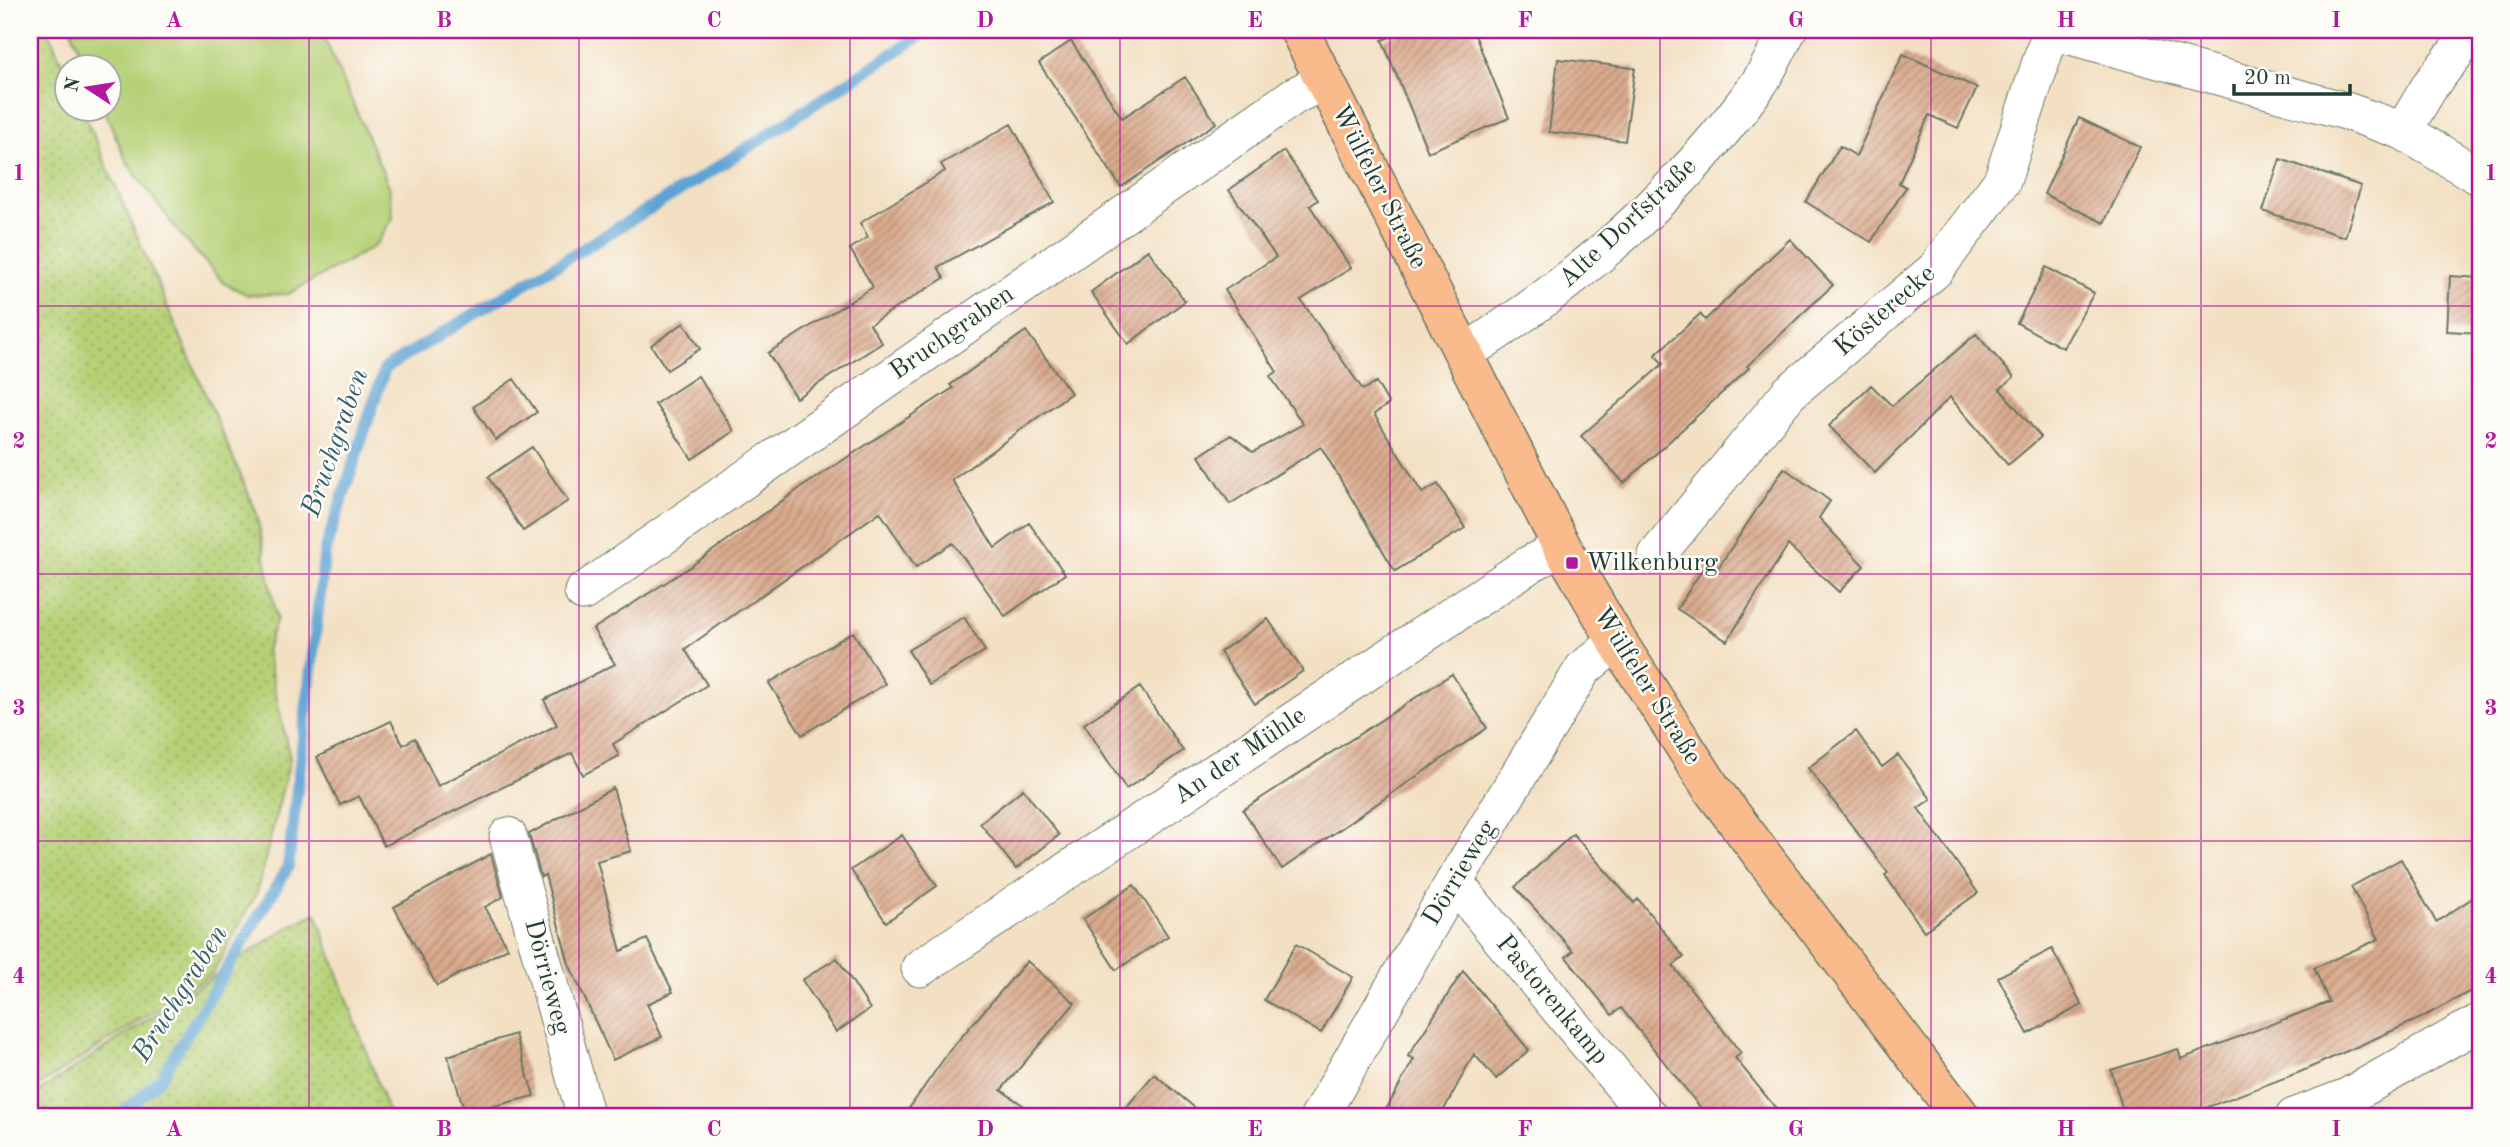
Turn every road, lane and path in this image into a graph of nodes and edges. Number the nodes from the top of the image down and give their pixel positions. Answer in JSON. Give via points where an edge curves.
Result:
{"nodes":[{"id":1,"x":1299,"y":30,"type":"edge"},
{"id":2,"x":1788,"y":30,"type":"edge"},
{"id":3,"x":2049,"y":30,"type":"edge"},
{"id":4,"x":2474,"y":30,"type":"edge"},
{"id":5,"x":1324,"y":81,"type":"junction"},
{"id":6,"x":2403,"y":131,"type":"junction"},
{"id":7,"x":2480,"y":177,"type":"edge"},
{"id":8,"x":1463,"y":354,"type":"junction"},
{"id":9,"x":1562,"y":547,"type":"junction"},
{"id":10,"x":1657,"y":555,"type":"dead end"},
{"id":11,"x":583,"y":592,"type":"dead end"},
{"id":12,"x":1617,"y":641,"type":"junction"},
{"id":13,"x":508,"y":836,"type":"dead end"},
{"id":14,"x":1454,"y":882,"type":"junction"},
{"id":15,"x":920,"y":968,"type":"dead end"},
{"id":16,"x":2480,"y":1022,"type":"edge"},
{"id":17,"x":2352,"y":1107,"type":"edge"},
{"id":18,"x":586,"y":1117,"type":"edge"},
{"id":19,"x":1318,"y":1117,"type":"edge"},
{"id":20,"x":1649,"y":1117,"type":"edge"},
{"id":21,"x":1961,"y":1117,"type":"edge"},
{"id":22,"x":2294,"y":1117,"type":"edge"}],
"edges":[{"from":1,"to":5,"type":"main road","name":"Wülfeler Straße"},
{"from":2,"to":8,"type":"street","name":"Alte Dorfstraße","via":[[1758,85],[1687,173],[1598,257],[1529,313]]},
{"from":3,"to":6,"type":"street","via":[[2346,111]]},
{"from":3,"to":10,"type":"street","name":"Kösterecke","via":[[2002,181],[1986,204],[1935,270],[1789,393]]},
{"from":4,"to":6,"type":"street","via":[[2431,84]]},
{"from":5,"to":8,"type":"main road","name":"Wülfeler Straße"},
{"from":5,"to":11,"type":"street","name":"Bruchgraben","via":[[1294,96]]},
{"from":6,"to":7,"type":"street"},
{"from":8,"to":9,"type":"main road","name":"Wülfeler Straße"},
{"from":9,"to":12,"type":"main road","name":"Wülfeler Straße"},
{"from":9,"to":15,"type":"street","name":"An der Mühle","via":[[1518,571]]},
{"from":12,"to":14,"type":"street","name":"Dörrieweg","via":[[1583,669]]},
{"from":12,"to":21,"type":"main road","name":"Wülfeler Straße","via":[[1712,789]]},
{"from":13,"to":18,"type":"street","name":"Dörrieweg"},
{"from":14,"to":19,"type":"street","name":"Dörrieweg"},
{"from":14,"to":20,"type":"street","name":"Pastorenkamp"},
{"from":16,"to":17,"type":"street"},
{"from":17,"to":22,"type":"street"}]}
